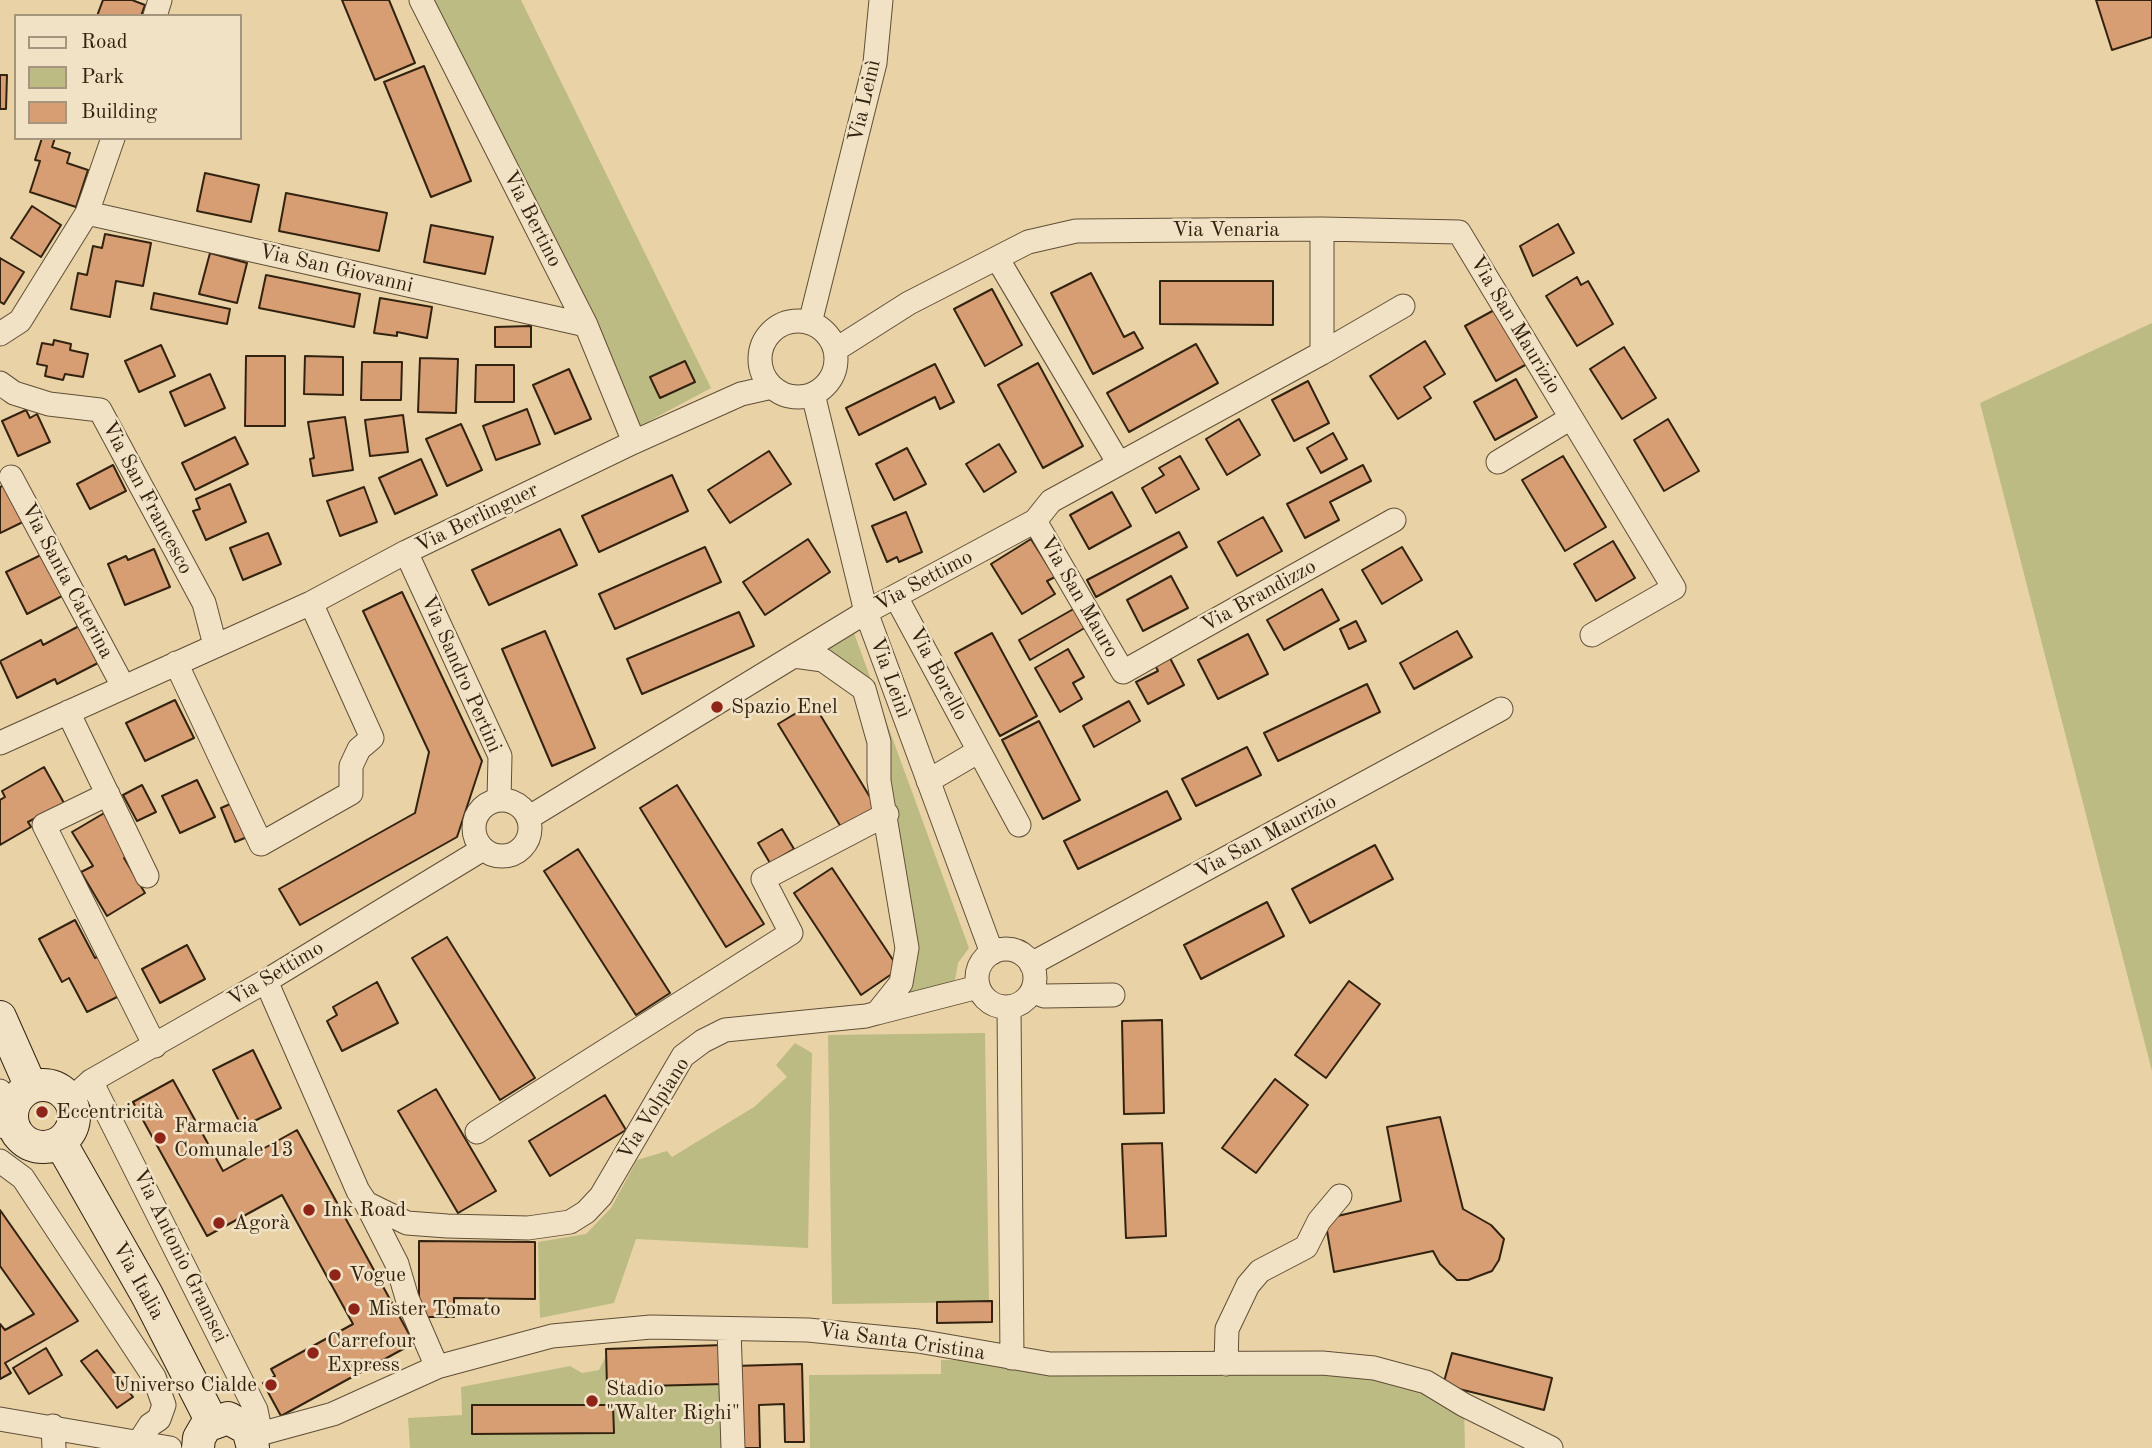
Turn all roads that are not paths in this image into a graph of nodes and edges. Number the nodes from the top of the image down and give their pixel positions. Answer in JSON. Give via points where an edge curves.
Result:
{"nodes":[{"id":1,"x":421,"y":0,"type":"edge"},
{"id":2,"x":881,"y":0,"type":"edge"},
{"id":3,"x":112,"y":140,"type":"edge"},
{"id":4,"x":87,"y":213,"type":"junction"},
{"id":5,"x":1322,"y":229,"type":"junction"},
{"id":6,"x":1459,"y":232,"type":"joint"},
{"id":7,"x":997,"y":258,"type":"junction"},
{"id":8,"x":1403,"y":306,"type":"dead end"},
{"id":9,"x":810,"y":323,"type":"junction"},
{"id":10,"x":586,"y":325,"type":"junction"},
{"id":11,"x":0,"y":334,"type":"edge"},
{"id":12,"x":835,"y":350,"type":"junction"},
{"id":13,"x":1322,"y":353,"type":"junction"},
{"id":14,"x":767,"y":379,"type":"junction"},
{"id":15,"x":0,"y":383,"type":"edge"},
{"id":16,"x":813,"y":394,"type":"junction"},
{"id":17,"x":1571,"y":418,"type":"junction"},
{"id":18,"x":634,"y":442,"type":"junction"},
{"id":19,"x":1118,"y":462,"type":"junction"},
{"id":20,"x":1497,"y":462,"type":"dead end"},
{"id":21,"x":11,"y":477,"type":"dead end"},
{"id":22,"x":1394,"y":520,"type":"dead end"},
{"id":23,"x":1035,"y":521,"type":"junction"},
{"id":24,"x":406,"y":552,"type":"junction"},
{"id":25,"x":896,"y":597,"type":"junction"},
{"id":26,"x":311,"y":603,"type":"junction"},
{"id":27,"x":866,"y":612,"type":"junction"},
{"id":28,"x":1592,"y":635,"type":"dead end"},
{"id":29,"x":215,"y":645,"type":"junction"},
{"id":30,"x":794,"y":656,"type":"junction"},
{"id":31,"x":176,"y":663,"type":"junction"},
{"id":32,"x":1123,"y":673,"type":"joint"},
{"id":33,"x":123,"y":686,"type":"junction"},
{"id":34,"x":1501,"y":709,"type":"dead end"},
{"id":35,"x":68,"y":712,"type":"junction"},
{"id":36,"x":0,"y":743,"type":"edge"},
{"id":37,"x":979,"y":751,"type":"junction"},
{"id":38,"x":928,"y":781,"type":"junction"},
{"id":39,"x":107,"y":794,"type":"junction"},
{"id":40,"x":499,"y":800,"type":"junction"},
{"id":41,"x":887,"y":814,"type":"junction"},
{"id":42,"x":528,"y":818,"type":"junction"},
{"id":43,"x":1019,"y":825,"type":"dead end"},
{"id":44,"x":484,"y":849,"type":"junction"},
{"id":45,"x":147,"y":876,"type":"dead end"},
{"id":46,"x":992,"y":953,"type":"junction"},
{"id":47,"x":1031,"y":964,"type":"junction"},
{"id":48,"x":266,"y":981,"type":"junction"},
{"id":49,"x":978,"y":987,"type":"junction"},
{"id":50,"x":1032,"y":991,"type":"junction"},
{"id":51,"x":1113,"y":996,"type":"dead end"},
{"id":52,"x":1009,"y":1007,"type":"junction"},
{"id":53,"x":877,"y":1013,"type":"junction"},
{"id":54,"x":0,"y":1017,"type":"edge"},
{"id":55,"x":155,"y":1046,"type":"junction"},
{"id":56,"x":32,"y":1087,"type":"junction"},
{"id":57,"x":80,"y":1090,"type":"junction"},
{"id":58,"x":7,"y":1114,"type":"edge"},
{"id":59,"x":477,"y":1132,"type":"dead end"},
{"id":60,"x":60,"y":1142,"type":"junction"},
{"id":61,"x":0,"y":1161,"type":"edge"},
{"id":62,"x":1340,"y":1196,"type":"dead end"},
{"id":63,"x":366,"y":1203,"type":"junction"},
{"id":64,"x":729,"y":1329,"type":"junction"},
{"id":65,"x":1012,"y":1357,"type":"junction"},
{"id":66,"x":1226,"y":1364,"type":"junction"},
{"id":67,"x":437,"y":1367,"type":"junction"},
{"id":68,"x":0,"y":1419,"type":"edge"},
{"id":69,"x":205,"y":1435,"type":"edge"},
{"id":70,"x":53,"y":1437,"type":"edge"},
{"id":71,"x":255,"y":1440,"type":"edge"},
{"id":72,"x":139,"y":1442,"type":"junction"},
{"id":73,"x":170,"y":1448,"type":"edge"},
{"id":74,"x":733,"y":1448,"type":"edge"},
{"id":75,"x":1550,"y":1448,"type":"edge"}],
"edges":[{"from":1,"to":10,"type":"street","name":"Via Bertino"},
{"from":2,"to":9,"type":"street","name":"Via Leinì","via":[[875,64]]},
{"from":3,"to":4,"type":"street"},
{"from":4,"to":10,"type":"street","name":"Via San Giovanni"},
{"from":4,"to":11,"type":"street","via":[[20,321]]},
{"from":5,"to":6,"type":"street","name":"Via Venaria"},
{"from":5,"to":7,"type":"street","name":"Via Venaria","via":[[1076,231],[1028,242]]},
{"from":5,"to":13,"type":"street"},
{"from":6,"to":17,"type":"street","name":"Via San Maurizio"},
{"from":7,"to":12,"type":"street","name":"Via Venaria","via":[[909,303]]},
{"from":7,"to":19,"type":"street"},
{"from":8,"to":13,"type":"street","name":"Via Settimo"},
{"from":9,"to":12,"type":"street"},
{"from":9,"to":14,"type":"street","via":[[787,323],[767,337],[762,347]]},
{"from":10,"to":18,"type":"street","name":"Via Bertino"},
{"from":12,"to":16,"type":"street","via":[[829,381]]},
{"from":13,"to":19,"type":"street","name":"Via Settimo"},
{"from":14,"to":16,"type":"street","via":[[791,397]]},
{"from":14,"to":18,"type":"street","name":"Via Berlinguer"},
{"from":15,"to":29,"type":"street","name":"Via San Francesco","via":[[14,393],[49,404],[100,410],[204,603]]},
{"from":16,"to":27,"type":"street","name":"Via Leinì"},
{"from":17,"to":20,"type":"street","name":"Via San Maurizio"},
{"from":17,"to":28,"type":"street","name":"Via San Maurizio","via":[[1674,589]]},
{"from":18,"to":24,"type":"street","name":"Via Berlinguer"},
{"from":19,"to":23,"type":"street","name":"Via Settimo","via":[[1051,501]]},
{"from":21,"to":33,"type":"street","name":"Via Santa Caterina"},
{"from":22,"to":32,"type":"street","name":"Via Brandizzo"},
{"from":23,"to":25,"type":"street","name":"Via Settimo"},
{"from":23,"to":32,"type":"street","name":"Via San Mauro"},
{"from":24,"to":26,"type":"street","name":"Via Berlinguer"},
{"from":24,"to":40,"type":"street","name":"Via Sandro Pertini","via":[[500,757]]},
{"from":25,"to":27,"type":"street","name":"Via Settimo"},
{"from":25,"to":37,"type":"street","name":"Via Borello"},
{"from":26,"to":29,"type":"street","name":"Via Berlinguer"},
{"from":26,"to":31,"type":"street","via":[[372,738],[359,749],[351,766],[351,793],[261,844]]},
{"from":27,"to":30,"type":"street","name":"Via Settimo"},
{"from":27,"to":38,"type":"street","name":"Via Leinì"},
{"from":29,"to":31,"type":"street"},
{"from":30,"to":41,"type":"street","via":[[823,660],[864,689],[879,742],[879,780]]},
{"from":30,"to":42,"type":"street","name":"Via Settimo"},
{"from":31,"to":33,"type":"street"},
{"from":33,"to":35,"type":"street"},
{"from":34,"to":47,"type":"street","name":"Via San Maurizio"},
{"from":35,"to":36,"type":"street"},
{"from":35,"to":39,"type":"street"},
{"from":37,"to":38,"type":"street"},
{"from":37,"to":43,"type":"street","name":"Via Borello"},
{"from":38,"to":46,"type":"street","name":"Via Leinì"},
{"from":39,"to":45,"type":"street"},
{"from":39,"to":55,"type":"street","via":[[44,825]]},
{"from":40,"to":42,"type":"street","via":[[517,804]]},
{"from":40,"to":44,"type":"street","via":[[477,815],[474,833]]},
{"from":41,"to":53,"type":"street","via":[[907,948],[901,983]]},
{"from":41,"to":59,"type":"street","via":[[763,879],[791,933]]},
{"from":42,"to":44,"type":"street","via":[[528,836],[517,851],[500,855]]},
{"from":44,"to":48,"type":"street","name":"Via Settimo"},
{"from":46,"to":47,"type":"street","via":[[1009,949]]},
{"from":46,"to":49,"type":"street","via":[[979,968]]},
{"from":47,"to":50,"type":"street","via":[[1035,973]]},
{"from":48,"to":55,"type":"street","name":"Via Settimo"},
{"from":48,"to":63,"type":"street"},
{"from":49,"to":52,"type":"street","via":[[990,1002]]},
{"from":49,"to":53,"type":"street","name":"Via Volpiano"},
{"from":50,"to":51,"type":"street","via":[[1044,996]]},
{"from":50,"to":52,"type":"street","via":[[1019,1005]]},
{"from":52,"to":65,"type":"street"},
{"from":53,"to":63,"type":"street","name":"Via Volpiano","via":[[855,1020],[725,1030],[703,1041],[683,1056],[601,1196],[570,1222],[528,1228],[407,1223]]},
{"from":54,"to":56,"type":"street"},
{"from":55,"to":57,"type":"street","name":"Via Settimo"},
{"from":56,"to":57,"type":"street"},
{"from":56,"to":58,"type":"street"},
{"from":57,"to":60,"type":"street","via":[[72,1127]]},
{"from":57,"to":71,"type":"street","name":"Via Antonio Gramsci","via":[[256,1410]]},
{"from":58,"to":60,"type":"street","via":[[21,1138],[40,1146]]},
{"from":60,"to":69,"type":"street","name":"Via Italia","via":[[147,1295]]},
{"from":61,"to":72,"type":"street","via":[[23,1178],[154,1377],[164,1405],[159,1419]]},
{"from":62,"to":66,"type":"street","via":[[1319,1221],[1306,1247],[1260,1271],[1248,1285],[1227,1329]]},
{"from":63,"to":67,"type":"street","via":[[397,1264]]},
{"from":64,"to":65,"type":"street","name":"Via Santa Cristina","via":[[808,1330],[918,1341]]},
{"from":64,"to":67,"type":"street","name":"Via Santa Cristina","via":[[651,1327],[552,1336]]},
{"from":64,"to":74,"type":"street"},
{"from":65,"to":66,"type":"street","name":"Via Santa Cristina","via":[[1050,1364]]},
{"from":66,"to":75,"type":"street","name":"Via Santa Cristina","via":[[1322,1363],[1408,1376]]},
{"from":67,"to":71,"type":"street","name":"Via Santa Cristina","via":[[332,1414]]},
{"from":68,"to":70,"type":"street"},
{"from":69,"to":71,"type":"street","via":[[228,1418]]},
{"from":70,"to":72,"type":"street"},
{"from":72,"to":73,"type":"street"}]}
